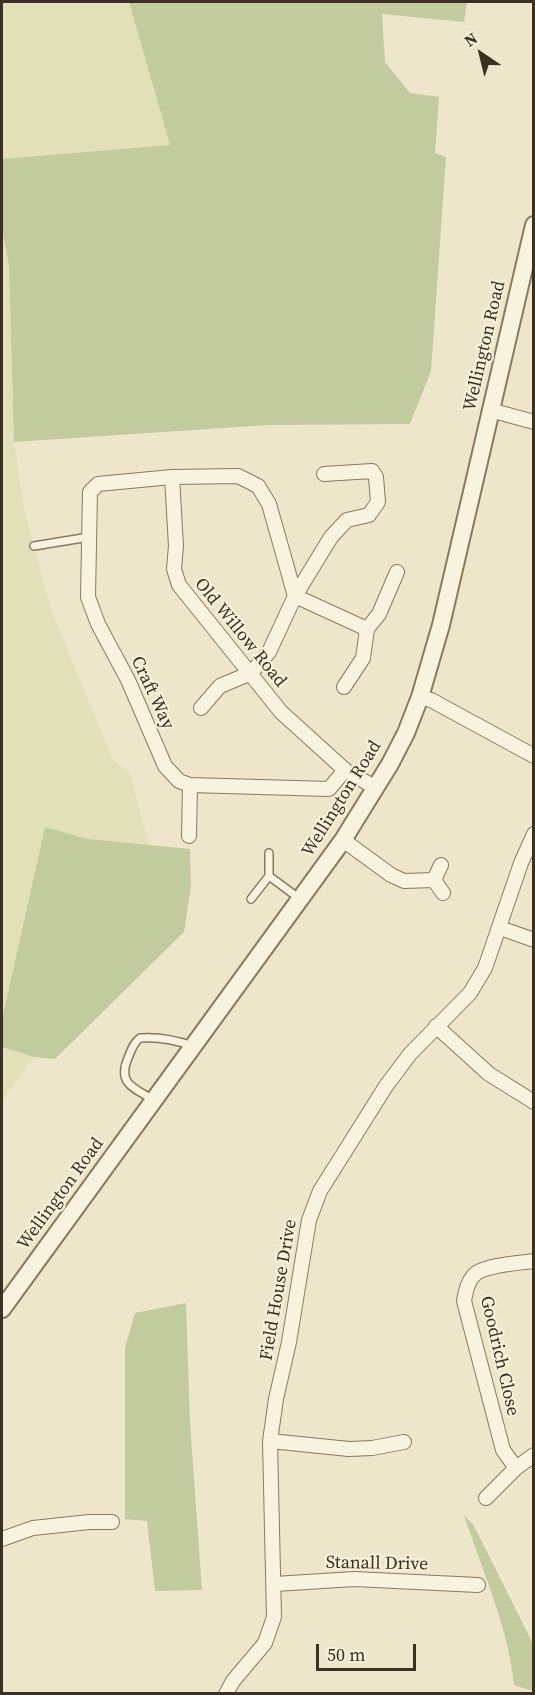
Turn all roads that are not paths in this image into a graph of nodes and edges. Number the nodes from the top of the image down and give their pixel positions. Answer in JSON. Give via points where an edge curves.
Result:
{"nodes":[{"id":1,"x":534,"y":225,"type":"edge"},
{"id":2,"x":490,"y":410,"type":"junction"},
{"id":3,"x":534,"y":422,"type":"edge"},
{"id":4,"x":324,"y":474,"type":"dead end"},
{"id":5,"x":172,"y":477,"type":"junction"},
{"id":6,"x":89,"y":537,"type":"junction"},
{"id":7,"x":34,"y":546,"type":"dead end"},
{"id":8,"x":397,"y":572,"type":"dead end"},
{"id":9,"x":295,"y":596,"type":"junction"},
{"id":10,"x":367,"y":629,"type":"junction"},
{"id":11,"x":251,"y":673,"type":"junction"},
{"id":12,"x":344,"y":687,"type":"dead end"},
{"id":13,"x":420,"y":697,"type":"junction"},
{"id":14,"x":201,"y":708,"type":"dead end"},
{"id":15,"x":534,"y":756,"type":"edge"},
{"id":16,"x":345,"y":770,"type":"junction"},
{"id":17,"x":190,"y":785,"type":"junction"},
{"id":18,"x":376,"y":788,"type":"junction"},
{"id":19,"x":534,"y":834,"type":"edge"},
{"id":20,"x":189,"y":836,"type":"dead end"},
{"id":21,"x":343,"y":840,"type":"junction"},
{"id":22,"x":269,"y":853,"type":"dead end"},
{"id":23,"x":441,"y":866,"type":"dead end"},
{"id":24,"x":268,"y":876,"type":"junction"},
{"id":25,"x":434,"y":880,"type":"junction"},
{"id":26,"x":443,"y":893,"type":"dead end"},
{"id":27,"x":251,"y":899,"type":"dead end"},
{"id":28,"x":300,"y":899,"type":"junction"},
{"id":29,"x":500,"y":928,"type":"junction"},
{"id":30,"x":534,"y":940,"type":"edge"},
{"id":31,"x":436,"y":1026,"type":"junction"},
{"id":32,"x":193,"y":1047,"type":"junction"},
{"id":33,"x":154,"y":1100,"type":"junction"},
{"id":34,"x":534,"y":1102,"type":"edge"},
{"id":35,"x":534,"y":1260,"type":"edge"},
{"id":36,"x":2,"y":1309,"type":"edge"},
{"id":37,"x":270,"y":1441,"type":"junction"},
{"id":38,"x":404,"y":1442,"type":"dead end"},
{"id":39,"x":534,"y":1455,"type":"edge"},
{"id":40,"x":516,"y":1468,"type":"junction"},
{"id":41,"x":486,"y":1498,"type":"dead end"},
{"id":42,"x":112,"y":1522,"type":"dead end"},
{"id":43,"x":2,"y":1539,"type":"edge"},
{"id":44,"x":275,"y":1584,"type":"junction"},
{"id":45,"x":478,"y":1585,"type":"dead end"},
{"id":46,"x":226,"y":1694,"type":"edge"}],
"edges":[{"from":1,"to":2,"type":"street","name":"Wellington Road"},
{"from":2,"to":3,"type":"street"},
{"from":2,"to":13,"type":"street","name":"Wellington Road","via":[[441,625]]},
{"from":4,"to":9,"type":"street","via":[[372,471],[378,502],[369,515],[347,520],[331,537]]},
{"from":5,"to":6,"type":"street","name":"Craft Way","via":[[98,484],[90,492]]},
{"from":5,"to":9,"type":"street","via":[[238,476],[258,486],[268,504]]},
{"from":5,"to":11,"type":"street","name":"Old Willow Road","via":[[174,569],[179,585]]},
{"from":6,"to":7,"type":"lane"},
{"from":6,"to":17,"type":"street","name":"Craft Way","via":[[88,597],[98,624],[128,680],[165,766],[178,781]]},
{"from":8,"to":10,"type":"street","via":[[379,614]]},
{"from":9,"to":10,"type":"street"},
{"from":9,"to":11,"type":"street","via":[[269,652]]},
{"from":10,"to":12,"type":"street","via":[[363,658]]},
{"from":11,"to":14,"type":"street","via":[[220,686]]},
{"from":11,"to":16,"type":"street","name":"Old Willow Road","via":[[281,712]]},
{"from":13,"to":15,"type":"street"},
{"from":13,"to":18,"type":"street","name":"Wellington Road","via":[[406,733]]},
{"from":16,"to":17,"type":"street","via":[[329,789]]},
{"from":16,"to":18,"type":"street"},
{"from":17,"to":20,"type":"street"},
{"from":18,"to":21,"type":"street","name":"Wellington Road"},
{"from":19,"to":29,"type":"street","name":"Field House Drive"},
{"from":21,"to":25,"type":"street","via":[[404,881]]},
{"from":21,"to":28,"type":"street","name":"Wellington Road"},
{"from":22,"to":24,"type":"lane"},
{"from":23,"to":25,"type":"street"},
{"from":24,"to":27,"type":"lane"},
{"from":24,"to":28,"type":"lane"},
{"from":25,"to":26,"type":"street"},
{"from":28,"to":32,"type":"street","name":"Wellington Road"},
{"from":29,"to":30,"type":"street"},
{"from":29,"to":31,"type":"street","name":"Field House Drive","via":[[485,968],[470,993]]},
{"from":31,"to":34,"type":"street","via":[[489,1074]]},
{"from":31,"to":37,"type":"street","name":"Field House Drive","via":[[386,1086],[320,1191],[309,1220]]},
{"from":32,"to":33,"type":"street","name":"Wellington Road"},
{"from":32,"to":33,"type":"lane","via":[[146,1037],[136,1040],[123,1075],[138,1091]]},
{"from":33,"to":36,"type":"street","name":"Wellington Road"},
{"from":35,"to":40,"type":"street","name":"Goodrich Close","via":[[476,1273],[467,1285],[464,1301],[503,1450]]},
{"from":37,"to":38,"type":"street","via":[[349,1449]]},
{"from":37,"to":44,"type":"street","name":"Field House Drive"},
{"from":39,"to":40,"type":"street"},
{"from":40,"to":41,"type":"street"},
{"from":42,"to":43,"type":"street","via":[[33,1528]]},
{"from":44,"to":45,"type":"street","name":"Stanall Drive","via":[[354,1579]]},
{"from":44,"to":46,"type":"street","name":"Field House Drive","via":[[274,1617],[265,1643]]}]}
